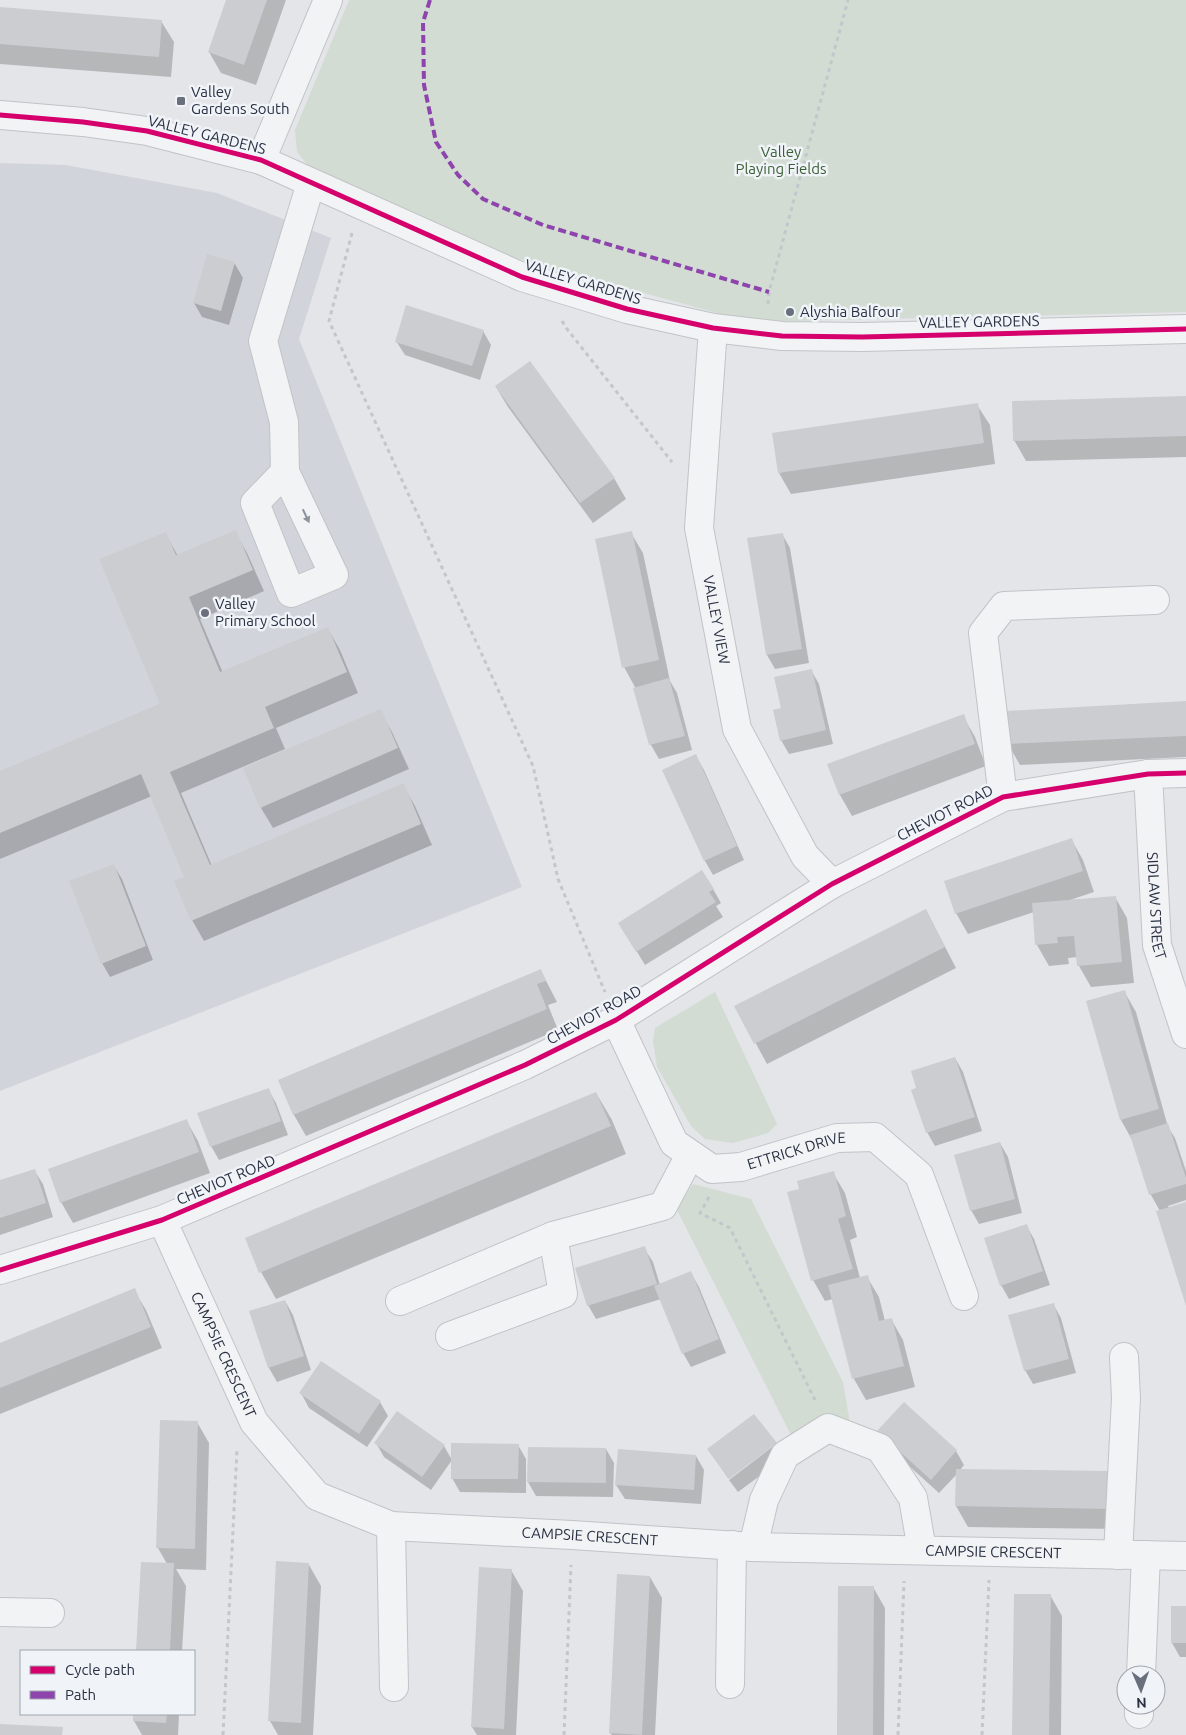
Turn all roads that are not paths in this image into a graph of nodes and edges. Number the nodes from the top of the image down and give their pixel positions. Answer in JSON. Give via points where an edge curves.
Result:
{"nodes":[{"id":1,"x":328,"y":0,"type":"edge"},
{"id":2,"x":0,"y":115,"type":"edge"},
{"id":3,"x":261,"y":160,"type":"junction"},
{"id":4,"x":311,"y":183,"type":"junction"},
{"id":5,"x":713,"y":328,"type":"junction"},
{"id":6,"x":1186,"y":329,"type":"edge"},
{"id":7,"x":285,"y":472,"type":"dead end"},
{"id":8,"x":1155,"y":600,"type":"dead end"},
{"id":9,"x":1186,"y":773,"type":"edge"},
{"id":10,"x":1148,"y":774,"type":"junction"},
{"id":11,"x":1003,"y":797,"type":"junction"},
{"id":12,"x":832,"y":884,"type":"junction"},
{"id":13,"x":616,"y":1020,"type":"junction"},
{"id":14,"x":1186,"y":1034,"type":"edge"},
{"id":15,"x":701,"y":1162,"type":"junction"},
{"id":16,"x":162,"y":1220,"type":"junction"},
{"id":17,"x":553,"y":1236,"type":"junction"},
{"id":18,"x":0,"y":1270,"type":"edge"},
{"id":19,"x":964,"y":1296,"type":"dead end"},
{"id":20,"x":400,"y":1301,"type":"dead end"},
{"id":21,"x":450,"y":1336,"type":"dead end"},
{"id":22,"x":1124,"y":1357,"type":"dead end"},
{"id":23,"x":391,"y":1526,"type":"junction"},
{"id":24,"x":743,"y":1546,"type":"junction"},
{"id":25,"x":914,"y":1550,"type":"junction"},
{"id":26,"x":1118,"y":1555,"type":"junction"},
{"id":27,"x":1146,"y":1555,"type":"junction"},
{"id":28,"x":1186,"y":1556,"type":"edge"},
{"id":29,"x":0,"y":1612,"type":"edge"},
{"id":30,"x":50,"y":1613,"type":"dead end"},
{"id":31,"x":1141,"y":1665,"type":"edge"},
{"id":32,"x":730,"y":1684,"type":"dead end"},
{"id":33,"x":394,"y":1687,"type":"dead end"}],
"edges":[{"from":1,"to":3,"type":"street"},
{"from":2,"to":3,"type":"street","name":"VALLEY GARDENS","via":[[148,131]]},
{"from":3,"to":4,"type":"street","name":"VALLEY GARDENS"},
{"from":4,"to":5,"type":"street","name":"VALLEY GARDENS","via":[[491,264],[544,284],[627,309]]},
{"from":4,"to":7,"type":"street","via":[[263,341],[284,422]]},
{"from":5,"to":6,"type":"street","name":"VALLEY GARDENS","via":[[782,336],[994,335]]},
{"from":5,"to":12,"type":"street","name":"VALLEY VIEW","via":[[699,528],[738,729],[805,856]]},
{"from":8,"to":11,"type":"street","via":[[1004,606],[983,633]]},
{"from":9,"to":10,"type":"street","name":"CHEVIOT ROAD"},
{"from":10,"to":11,"type":"street","name":"CHEVIOT ROAD"},
{"from":10,"to":14,"type":"street","name":"SIDLAW STREET","via":[[1157,945]]},
{"from":11,"to":12,"type":"street","name":"CHEVIOT ROAD"},
{"from":12,"to":13,"type":"street","name":"CHEVIOT ROAD"},
{"from":13,"to":15,"type":"street","via":[[674,1143]]},
{"from":13,"to":16,"type":"street","name":"CHEVIOT ROAD","via":[[525,1066]]},
{"from":15,"to":17,"type":"street","via":[[662,1206]]},
{"from":15,"to":19,"type":"street","name":"ETTRICK DRIVE","via":[[741,1167],[837,1138],[875,1137],[919,1175]]},
{"from":16,"to":18,"type":"street","name":"CHEVIOT ROAD"},
{"from":16,"to":23,"type":"street","name":"CAMPSIE CRESCENT","via":[[254,1422],[317,1496]]},
{"from":17,"to":20,"type":"street"},
{"from":17,"to":21,"type":"street","via":[[563,1294]]},
{"from":22,"to":26,"type":"street","via":[[1126,1398]]},
{"from":23,"to":24,"type":"street","name":"CAMPSIE CRESCENT"},
{"from":23,"to":33,"type":"street"},
{"from":24,"to":25,"type":"street","name":"CAMPSIE CRESCENT"},
{"from":24,"to":25,"type":"street","via":[[785,1455],[828,1428],[880,1448],[913,1498]]},
{"from":24,"to":32,"type":"street"},
{"from":25,"to":26,"type":"street","name":"CAMPSIE CRESCENT"},
{"from":26,"to":27,"type":"street","name":"CAMPSIE CRESCENT"},
{"from":27,"to":28,"type":"street","name":"CAMPSIE CRESCENT"},
{"from":27,"to":31,"type":"street"},
{"from":29,"to":30,"type":"street"}]}
